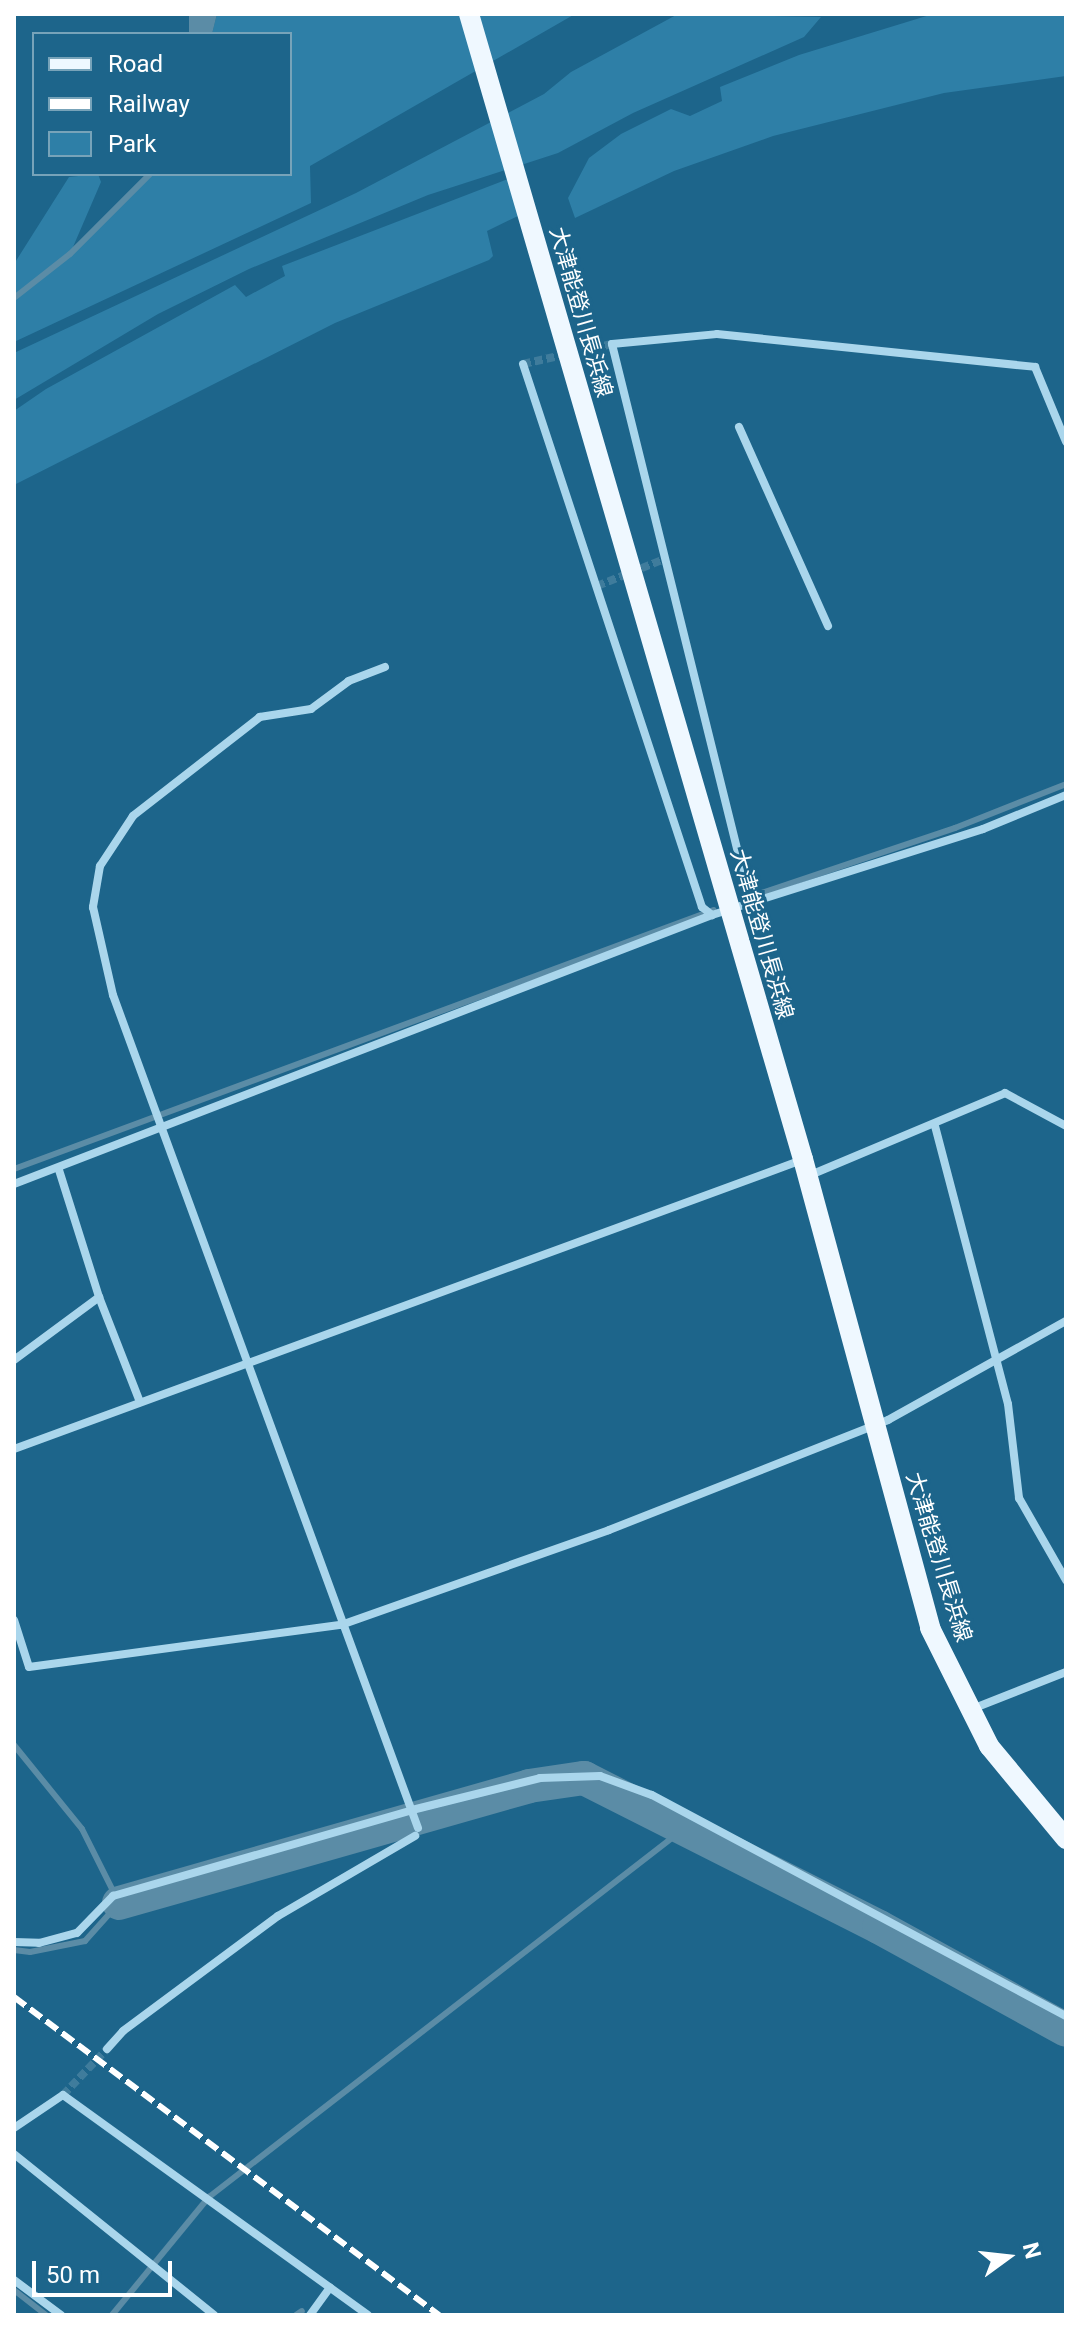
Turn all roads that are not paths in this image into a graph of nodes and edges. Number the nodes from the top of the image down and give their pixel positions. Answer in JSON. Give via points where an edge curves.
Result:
{"nodes":[{"id":1,"x":469,"y":14,"type":"edge"},
{"id":2,"x":523,"y":364,"type":"dead end"},
{"id":3,"x":739,"y":427,"type":"dead end"},
{"id":4,"x":1066,"y":442,"type":"edge"},
{"id":5,"x":828,"y":626,"type":"dead end"},
{"id":6,"x":385,"y":667,"type":"dead end"},
{"id":7,"x":1066,"y":795,"type":"edge"},
{"id":8,"x":751,"y":905,"type":"junction"},
{"id":9,"x":721,"y":912,"type":"junction"},
{"id":10,"x":160,"y":1125,"type":"junction"},
{"id":11,"x":935,"y":1126,"type":"junction"},
{"id":12,"x":1066,"y":1126,"type":"edge"},
{"id":13,"x":805,"y":1168,"type":"junction"},
{"id":14,"x":59,"y":1170,"type":"junction"},
{"id":15,"x":14,"y":1184,"type":"edge"},
{"id":16,"x":99,"y":1297,"type":"junction"},
{"id":17,"x":1066,"y":1321,"type":"edge"},
{"id":18,"x":14,"y":1360,"type":"edge"},
{"id":19,"x":997,"y":1360,"type":"junction"},
{"id":20,"x":246,"y":1364,"type":"junction"},
{"id":21,"x":140,"y":1402,"type":"junction"},
{"id":22,"x":875,"y":1425,"type":"junction"},
{"id":23,"x":14,"y":1449,"type":"edge"},
{"id":24,"x":1066,"y":1580,"type":"edge"},
{"id":25,"x":14,"y":1620,"type":"edge"},
{"id":26,"x":341,"y":1625,"type":"junction"},
{"id":27,"x":1066,"y":1672,"type":"edge"},
{"id":28,"x":968,"y":1711,"type":"junction"},
{"id":29,"x":412,"y":1810,"type":"junction"},
{"id":30,"x":1066,"y":1839,"type":"edge"},
{"id":31,"x":14,"y":1942,"type":"edge"},
{"id":32,"x":1066,"y":2016,"type":"edge"},
{"id":33,"x":107,"y":2049,"type":"tunnel mouth"},
{"id":34,"x":14,"y":2128,"type":"edge"},
{"id":35,"x":14,"y":2154,"type":"edge"},
{"id":36,"x":14,"y":2280,"type":"edge"},
{"id":37,"x":330,"y":2287,"type":"junction"},
{"id":38,"x":61,"y":2315,"type":"edge"},
{"id":39,"x":214,"y":2315,"type":"edge"},
{"id":40,"x":310,"y":2315,"type":"edge"},
{"id":41,"x":368,"y":2315,"type":"edge"}],
"edges":[{"from":1,"to":9,"type":"main road","name":"大津能登川長浜線"},
{"from":2,"to":9,"type":"street","via":[[702,907]]},
{"from":3,"to":5,"type":"street"},
{"from":4,"to":8,"type":"street","via":[[1035,367],[717,334],[612,344]]},
{"from":6,"to":10,"type":"street","via":[[349,681],[311,709],[260,717],[133,816],[100,866],[93,907],[102,965]]},
{"from":7,"to":8,"type":"street","via":[[983,829]]},
{"from":8,"to":9,"type":"street"},
{"from":9,"to":10,"type":"street"},
{"from":9,"to":13,"type":"main road","name":"大津能登川長浜線"},
{"from":10,"to":14,"type":"street"},
{"from":10,"to":20,"type":"street"},
{"from":11,"to":12,"type":"street","via":[[1005,1093]]},
{"from":11,"to":13,"type":"street"},
{"from":11,"to":19,"type":"street"},
{"from":13,"to":20,"type":"street"},
{"from":13,"to":22,"type":"main road","name":"大津能登川長浜線"},
{"from":14,"to":15,"type":"street"},
{"from":14,"to":16,"type":"street"},
{"from":16,"to":18,"type":"street"},
{"from":16,"to":21,"type":"street"},
{"from":17,"to":19,"type":"street"},
{"from":19,"to":22,"type":"street"},
{"from":19,"to":24,"type":"street","via":[[1019,1498]]},
{"from":20,"to":21,"type":"street"},
{"from":20,"to":26,"type":"street"},
{"from":21,"to":23,"type":"street"},
{"from":22,"to":26,"type":"street","via":[[609,1530]]},
{"from":22,"to":28,"type":"main road","name":"大津能登川長浜線","via":[[930,1628]]},
{"from":25,"to":26,"type":"street","via":[[29,1667]]},
{"from":26,"to":29,"type":"street"},
{"from":27,"to":28,"type":"street"},
{"from":28,"to":30,"type":"main road","name":"大津能登川長浜線","via":[[989,1746]]},
{"from":29,"to":31,"type":"street","via":[[113,1896],[77,1933],[39,1943]]},
{"from":29,"to":32,"type":"street","via":[[540,1778],[600,1776],[652,1795]]},
{"from":29,"to":33,"type":"street","via":[[417,1832],[278,1916],[123,2031]]},
{"from":34,"to":37,"type":"street","via":[[63,2095]]},
{"from":35,"to":39,"type":"street"},
{"from":36,"to":38,"type":"street"},
{"from":37,"to":40,"type":"street"},
{"from":37,"to":41,"type":"street"}]}
